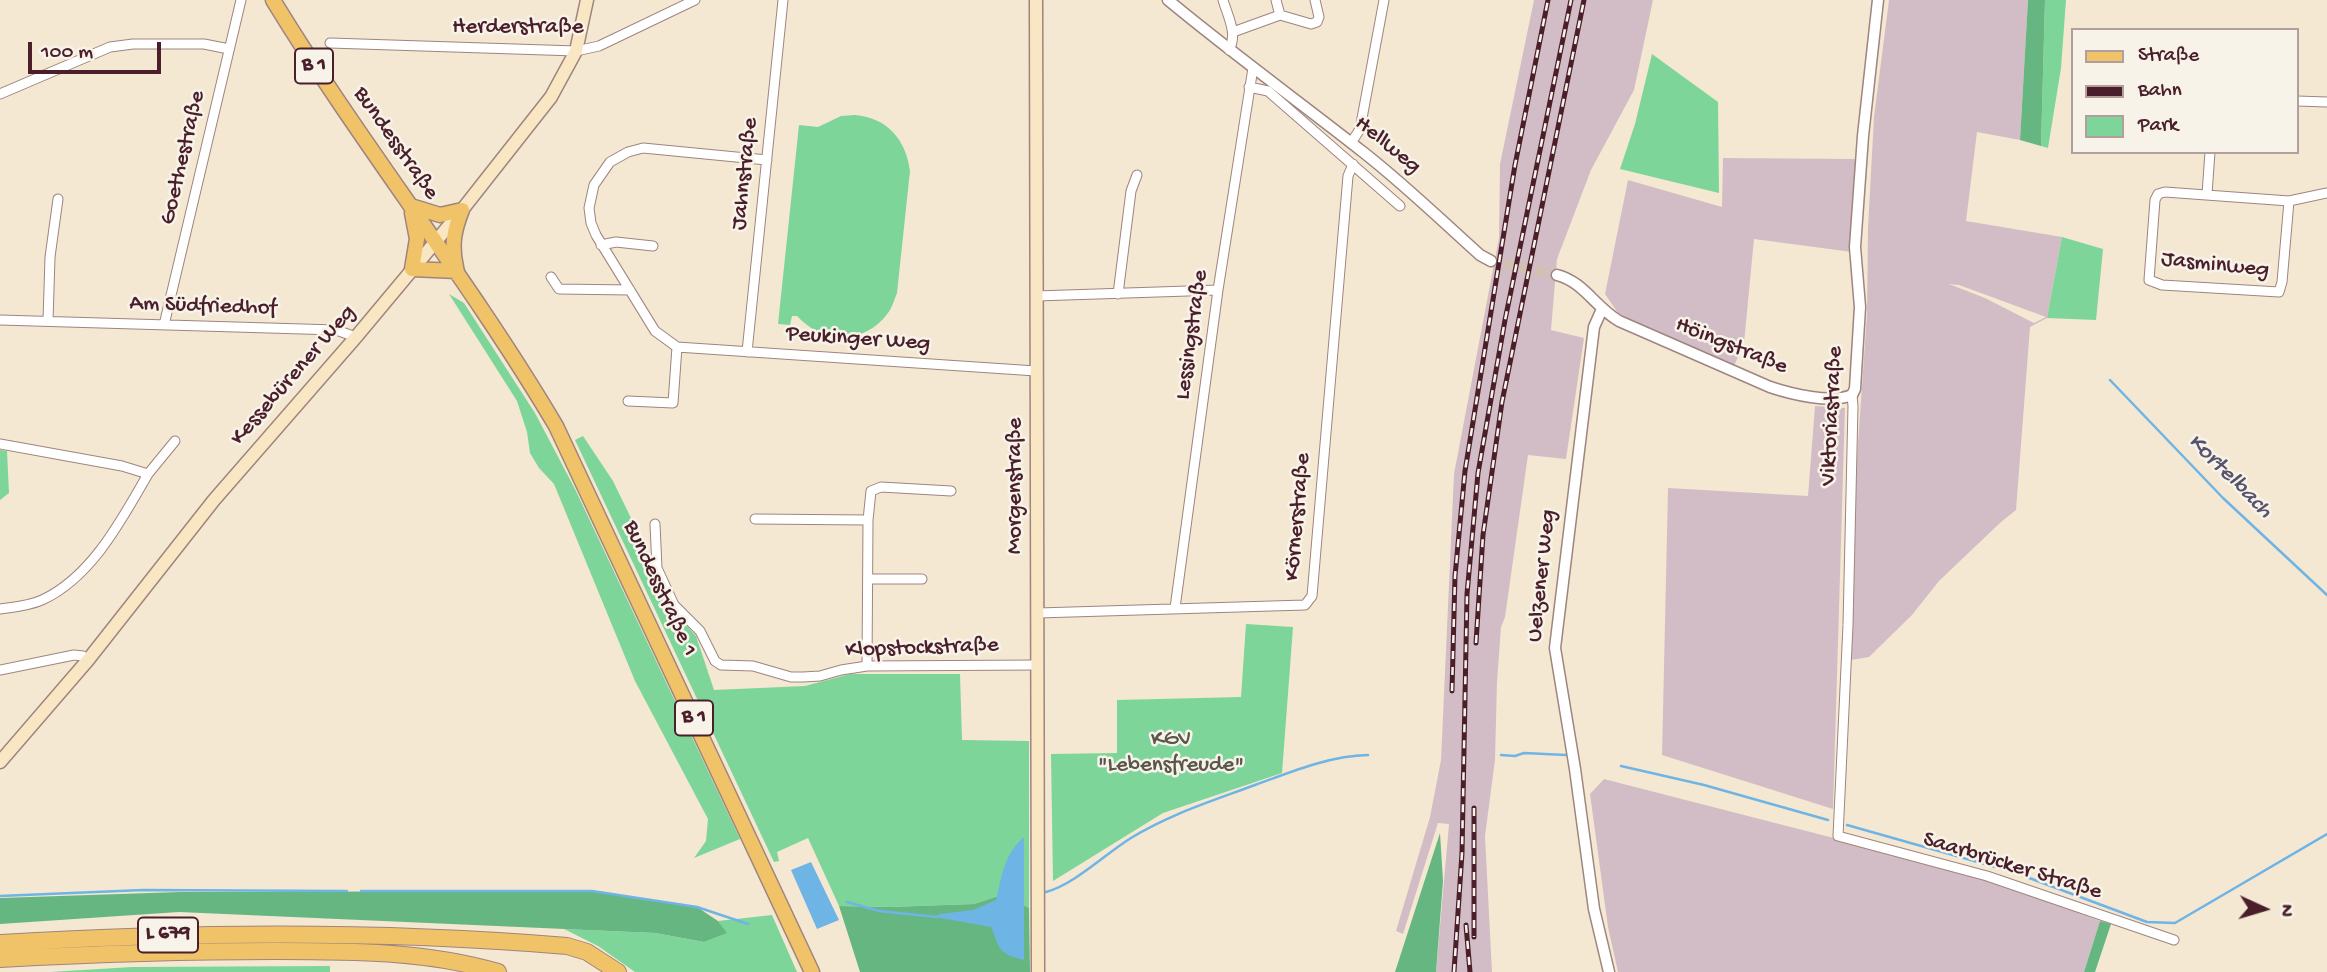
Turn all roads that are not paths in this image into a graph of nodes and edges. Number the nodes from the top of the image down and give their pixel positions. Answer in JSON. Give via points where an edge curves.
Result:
{"nodes":[{"id":1,"x":241,"y":0,"type":"edge"},
{"id":2,"x":273,"y":0,"type":"edge"},
{"id":3,"x":587,"y":0,"type":"edge"},
{"id":4,"x":695,"y":0,"type":"edge"},
{"id":5,"x":783,"y":0,"type":"edge"},
{"id":6,"x":1035,"y":0,"type":"edge"},
{"id":7,"x":1168,"y":0,"type":"edge"},
{"id":8,"x":1223,"y":0,"type":"edge"},
{"id":9,"x":1276,"y":0,"type":"edge"},
{"id":10,"x":1315,"y":0,"type":"edge"},
{"id":11,"x":1384,"y":0,"type":"edge"},
{"id":12,"x":1878,"y":0,"type":"edge"},
{"id":13,"x":1280,"y":15,"type":"junction"},
{"id":14,"x":1233,"y":32,"type":"junction"},
{"id":15,"x":330,"y":43,"type":"dead end"},
{"id":16,"x":229,"y":49,"type":"junction"},
{"id":17,"x":1229,"y":50,"type":"junction"},
{"id":18,"x":576,"y":51,"type":"junction"},
{"id":19,"x":1253,"y":68,"type":"junction"},
{"id":20,"x":1249,"y":86,"type":"junction"},
{"id":21,"x":0,"y":94,"type":"edge"},
{"id":22,"x":2299,"y":100,"type":"edge"},
{"id":23,"x":2327,"y":102,"type":"edge"},
{"id":24,"x":1351,"y":143,"type":"junction"},
{"id":25,"x":2210,"y":154,"type":"edge"},
{"id":26,"x":767,"y":160,"type":"junction"},
{"id":27,"x":1353,"y":164,"type":"junction"},
{"id":28,"x":1137,"y":175,"type":"dead end"},
{"id":29,"x":2327,"y":193,"type":"edge"},
{"id":30,"x":2207,"y":194,"type":"junction"},
{"id":31,"x":58,"y":199,"type":"dead end"},
{"id":32,"x":2289,"y":201,"type":"junction"},
{"id":33,"x":411,"y":206,"type":"junction"},
{"id":34,"x":1400,"y":206,"type":"dead end"},
{"id":35,"x":462,"y":210,"type":"junction"},
{"id":36,"x":436,"y":243,"type":"junction"},
{"id":37,"x":601,"y":245,"type":"junction"},
{"id":38,"x":653,"y":246,"type":"dead end"},
{"id":39,"x":1491,"y":261,"type":"tunnel mouth"},
{"id":40,"x":412,"y":270,"type":"junction"},
{"id":41,"x":457,"y":271,"type":"junction"},
{"id":42,"x":1557,"y":275,"type":"tunnel mouth"},
{"id":43,"x":551,"y":277,"type":"dead end"},
{"id":44,"x":630,"y":290,"type":"junction"},
{"id":45,"x":1218,"y":290,"type":"junction"},
{"id":46,"x":1118,"y":294,"type":"junction"},
{"id":47,"x":1036,"y":296,"type":"junction"},
{"id":48,"x":1602,"y":309,"type":"junction"},
{"id":49,"x":0,"y":320,"type":"edge"},
{"id":50,"x":48,"y":321,"type":"junction"},
{"id":51,"x":164,"y":325,"type":"junction"},
{"id":52,"x":356,"y":337,"type":"junction"},
{"id":53,"x":677,"y":347,"type":"junction"},
{"id":54,"x":747,"y":352,"type":"junction"},
{"id":55,"x":1036,"y":371,"type":"junction"},
{"id":56,"x":1852,"y":395,"type":"junction"},
{"id":57,"x":628,"y":401,"type":"dead end"},
{"id":58,"x":175,"y":440,"type":"dead end"},
{"id":59,"x":0,"y":444,"type":"edge"},
{"id":60,"x":148,"y":474,"type":"junction"},
{"id":61,"x":951,"y":491,"type":"dead end"},
{"id":62,"x":755,"y":519,"type":"dead end"},
{"id":63,"x":868,"y":520,"type":"junction"},
{"id":64,"x":655,"y":524,"type":"dead end"},
{"id":65,"x":868,"y":579,"type":"junction"},
{"id":66,"x":922,"y":579,"type":"dead end"},
{"id":67,"x":1175,"y":608,"type":"junction"},
{"id":68,"x":0,"y":609,"type":"edge"},
{"id":69,"x":1038,"y":613,"type":"junction"},
{"id":70,"x":88,"y":660,"type":"junction"},
{"id":71,"x":1038,"y":665,"type":"junction"},
{"id":72,"x":867,"y":666,"type":"junction"},
{"id":73,"x":0,"y":670,"type":"edge"},
{"id":74,"x":0,"y":762,"type":"edge"},
{"id":75,"x":1838,"y":836,"type":"joint"},
{"id":76,"x":2174,"y":940,"type":"dead end"},
{"id":77,"x":0,"y":943,"type":"edge"},
{"id":78,"x":0,"y":959,"type":"edge"},
{"id":79,"x":498,"y":972,"type":"edge"},
{"id":80,"x":618,"y":972,"type":"edge"},
{"id":81,"x":812,"y":972,"type":"edge"},
{"id":82,"x":1038,"y":972,"type":"edge"},
{"id":83,"x":1609,"y":972,"type":"edge"}],
"edges":[{"from":1,"to":16,"type":"street","name":"Goethestraße"},
{"from":2,"to":33,"type":"main road","name":"Bundesstraße","number":"B 1"},
{"from":3,"to":18,"type":"main road","name":"Kessebürener Weg"},
{"from":4,"to":18,"type":"street","name":"Herderstraße","via":[[599,46]]},
{"from":5,"to":26,"type":"street","name":"Jahnstraße"},
{"from":6,"to":47,"type":"main road","name":"Morgenstraße"},
{"from":7,"to":17,"type":"street","name":"Hellweg"},
{"from":8,"to":14,"type":"street"},
{"from":9,"to":13,"type":"street"},
{"from":10,"to":13,"type":"street","via":[[1317,22]]},
{"from":11,"to":24,"type":"street","via":[[1360,128]]},
{"from":12,"to":56,"type":"street","name":"Viktoriastraße","via":[[1855,247],[1860,307]]},
{"from":13,"to":14,"type":"street"},
{"from":14,"to":17,"type":"street"},
{"from":15,"to":18,"type":"street","name":"Herderstraße"},
{"from":16,"to":21,"type":"street","via":[[188,43],[110,47]]},
{"from":16,"to":51,"type":"street","name":"Goethestraße"},
{"from":17,"to":19,"type":"street","name":"Hellweg"},
{"from":18,"to":35,"type":"main road","name":"Kessebürener Weg","via":[[551,97]]},
{"from":19,"to":20,"type":"street","name":"Lessingstraße"},
{"from":19,"to":24,"type":"street","name":"Hellweg"},
{"from":20,"to":27,"type":"street","name":"Hellweg","via":[[1268,91]]},
{"from":20,"to":45,"type":"street","name":"Lessingstraße"},
{"from":22,"to":23,"type":"street"},
{"from":24,"to":39,"type":"street","name":"Hellweg"},
{"from":25,"to":30,"type":"street"},
{"from":26,"to":37,"type":"street","via":[[651,148],[622,155],[606,166],[591,193],[591,223]]},
{"from":26,"to":54,"type":"street","name":"Jahnstraße"},
{"from":27,"to":34,"type":"street","name":"Hellweg"},
{"from":27,"to":67,"type":"street","name":"Körnerstraße","via":[[1338,280],[1312,596],[1305,605]]},
{"from":28,"to":46,"type":"street"},
{"from":29,"to":32,"type":"street"},
{"from":30,"to":32,"type":"street"},
{"from":30,"to":32,"type":"street","name":"Jasminweg","via":[[2158,194],[2149,280],[2162,285],[2278,292]]},
{"from":31,"to":50,"type":"street"},
{"from":33,"to":35,"type":"main road","via":[[440,215]]},
{"from":33,"to":36,"type":"main road","name":"Bundesstraße","number":"B 1"},
{"from":33,"to":40,"type":"main road","via":[[417,239]]},
{"from":35,"to":36,"type":"main road","name":"Kessebürener Weg"},
{"from":35,"to":41,"type":"main road","via":[[453,242]]},
{"from":36,"to":40,"type":"main road","name":"Kessebürener Weg"},
{"from":36,"to":41,"type":"main road","name":"Bundesstraße 1","number":"B 1"},
{"from":37,"to":38,"type":"street"},
{"from":37,"to":44,"type":"street"},
{"from":40,"to":41,"type":"main road"},
{"from":40,"to":52,"type":"main road","name":"Kessebürener Weg"},
{"from":41,"to":81,"type":"main road","name":"Bundesstraße 1","number":"B 1","via":[[556,426]]},
{"from":42,"to":48,"type":"street","via":[[1580,285]]},
{"from":43,"to":44,"type":"street","via":[[559,289]]},
{"from":44,"to":53,"type":"street","via":[[656,331]]},
{"from":45,"to":46,"type":"street"},
{"from":45,"to":67,"type":"street","name":"Lessingstraße"},
{"from":46,"to":47,"type":"street"},
{"from":47,"to":55,"type":"main road","name":"Morgenstraße"},
{"from":48,"to":56,"type":"street","name":"Höingstraße","via":[[1642,332],[1770,387],[1820,397]]},
{"from":48,"to":83,"type":"street","name":"Uelzener Weg","via":[[1594,327],[1555,648],[1594,909]]},
{"from":49,"to":50,"type":"street","name":"Am Südfriedhof"},
{"from":50,"to":51,"type":"street","name":"Am Südfriedhof"},
{"from":51,"to":52,"type":"street","name":"Am Südfriedhof","via":[[336,330]]},
{"from":52,"to":70,"type":"main road","name":"Kessebürener Weg","via":[[182,538]]},
{"from":53,"to":54,"type":"street","name":"Peukinger Weg"},
{"from":53,"to":57,"type":"street","via":[[673,403]]},
{"from":54,"to":55,"type":"street","name":"Peukinger Weg"},
{"from":55,"to":69,"type":"main road","name":"Morgenstraße"},
{"from":56,"to":75,"type":"street","name":"Viktoriastraße"},
{"from":58,"to":60,"type":"street"},
{"from":59,"to":60,"type":"street"},
{"from":60,"to":68,"type":"street","via":[[126,512],[74,578],[39,601]]},
{"from":61,"to":63,"type":"street","via":[[875,488],[869,497]]},
{"from":62,"to":63,"type":"street"},
{"from":63,"to":65,"type":"street"},
{"from":64,"to":72,"type":"street","name":"Klopstockstraße","via":[[657,568],[674,604],[700,631],[715,661],[791,677]]},
{"from":65,"to":66,"type":"street"},
{"from":65,"to":72,"type":"street"},
{"from":67,"to":69,"type":"street","name":"Körnerstraße"},
{"from":69,"to":71,"type":"main road","name":"Morgenstraße"},
{"from":70,"to":73,"type":"street","via":[[74,656]]},
{"from":70,"to":74,"type":"main road","name":"Kessebürener Weg"},
{"from":71,"to":72,"type":"street","name":"Klopstockstraße"},
{"from":71,"to":82,"type":"main road","name":"Morgenstraße"},
{"from":75,"to":76,"type":"street","name":"Saarbrücker Straße","via":[[1987,876]]},
{"from":77,"to":80,"type":"highway","number":"L 679","via":[[337,933],[469,938],[567,946],[587,952]]},
{"from":78,"to":79,"type":"highway","number":"L 679","via":[[152,951],[336,951]]}]}
